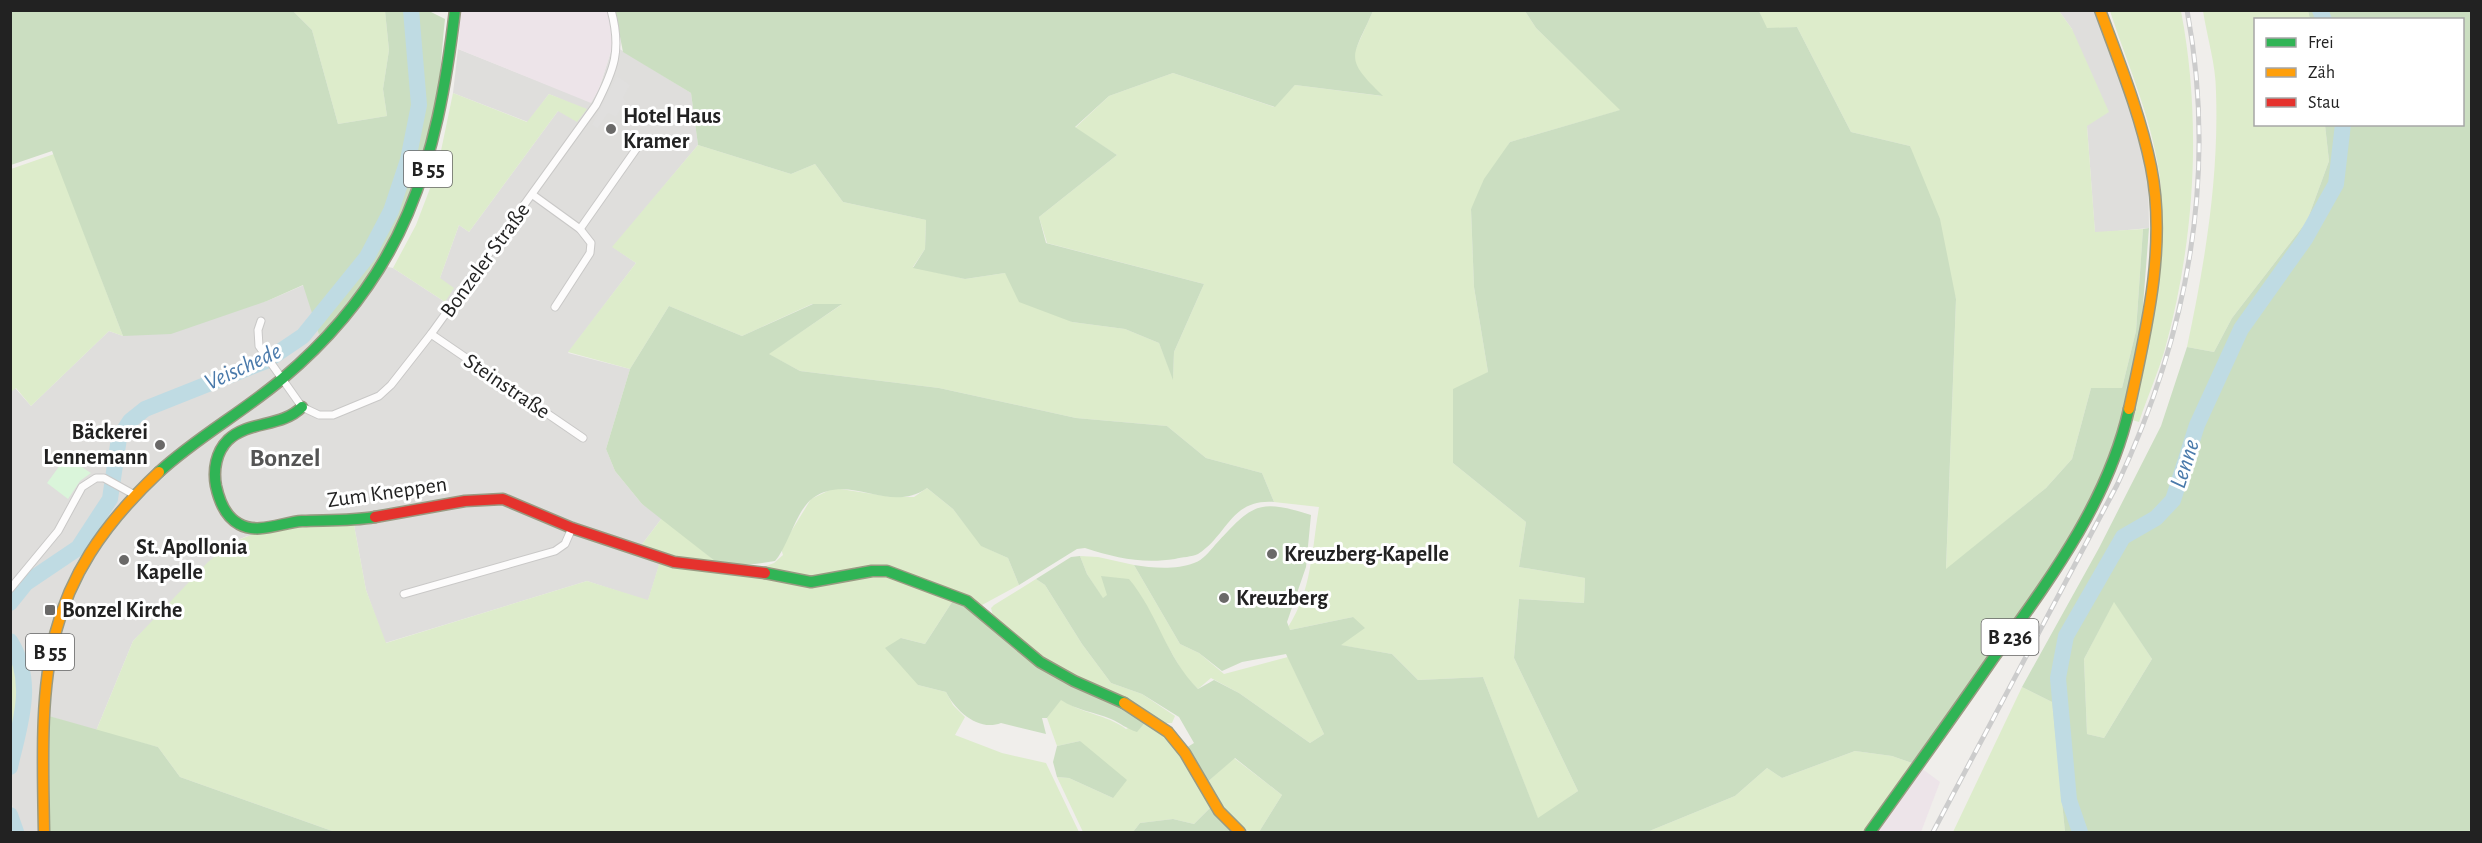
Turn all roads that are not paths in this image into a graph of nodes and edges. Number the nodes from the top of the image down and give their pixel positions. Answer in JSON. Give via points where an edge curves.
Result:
{"nodes":[{"id":1,"x":455,"y":10,"type":"edge"},
{"id":2,"x":611,"y":10,"type":"edge"},
{"id":3,"x":2100,"y":10,"type":"edge"},
{"id":4,"x":639,"y":145,"type":"dead end"},
{"id":5,"x":533,"y":195,"type":"junction"},
{"id":6,"x":580,"y":229,"type":"junction"},
{"id":7,"x":555,"y":307,"type":"dead end"},
{"id":8,"x":261,"y":321,"type":"dead end"},
{"id":9,"x":431,"y":334,"type":"junction"},
{"id":10,"x":282,"y":379,"type":"junction"},
{"id":11,"x":302,"y":407,"type":"junction"},
{"id":12,"x":583,"y":438,"type":"dead end"},
{"id":13,"x":133,"y":494,"type":"junction"},
{"id":14,"x":572,"y":528,"type":"junction"},
{"id":15,"x":10,"y":589,"type":"edge"},
{"id":16,"x":404,"y":594,"type":"dead end"},
{"id":17,"x":44,"y":832,"type":"edge"},
{"id":18,"x":1240,"y":832,"type":"edge"},
{"id":19,"x":1870,"y":832,"type":"edge"}],
"edges":[{"from":1,"to":10,"type":"main road","number":"B 55","via":[[440,118],[431,160],[416,201],[366,293],[322,343]]},
{"from":2,"to":5,"type":"street","name":"Bonzeler Straße","via":[[618,49],[607,83]]},
{"from":3,"to":19,"type":"main road","number":"B 236","via":[[2147,147],[2156,214],[2146,332],[2125,428],[2096,502],[2056,571]]},
{"from":4,"to":6,"type":"street"},
{"from":5,"to":6,"type":"street"},
{"from":5,"to":9,"type":"street","name":"Bonzeler Straße"},
{"from":6,"to":7,"type":"street","via":[[591,243],[590,253]]},
{"from":8,"to":10,"type":"street","via":[[258,337]]},
{"from":9,"to":11,"type":"street","name":"Bonzeler Straße","via":[[391,385],[365,404],[333,416]]},
{"from":9,"to":12,"type":"street","name":"Steinstraße"},
{"from":10,"to":11,"type":"street"},
{"from":10,"to":13,"type":"main road","number":"B 55","via":[[173,458]]},
{"from":11,"to":14,"type":"main road","name":"Zum Kneppen","via":[[285,422],[268,422],[238,432],[218,453],[215,476],[219,497],[240,525],[250,529],[293,522],[353,520],[430,505],[493,499],[513,501]]},
{"from":13,"to":15,"type":"street","via":[[96,478],[82,488],[58,531]]},
{"from":13,"to":17,"type":"main road","number":"B 55","via":[[84,561],[55,628],[43,703]]},
{"from":14,"to":16,"type":"street","via":[[565,544],[555,551]]},
{"from":14,"to":18,"type":"main road","name":"Zum Kneppen","via":[[695,566],[743,568],[811,582],[887,571],[967,601],[1040,662],[1121,701],[1168,732],[1219,811]]}]}
